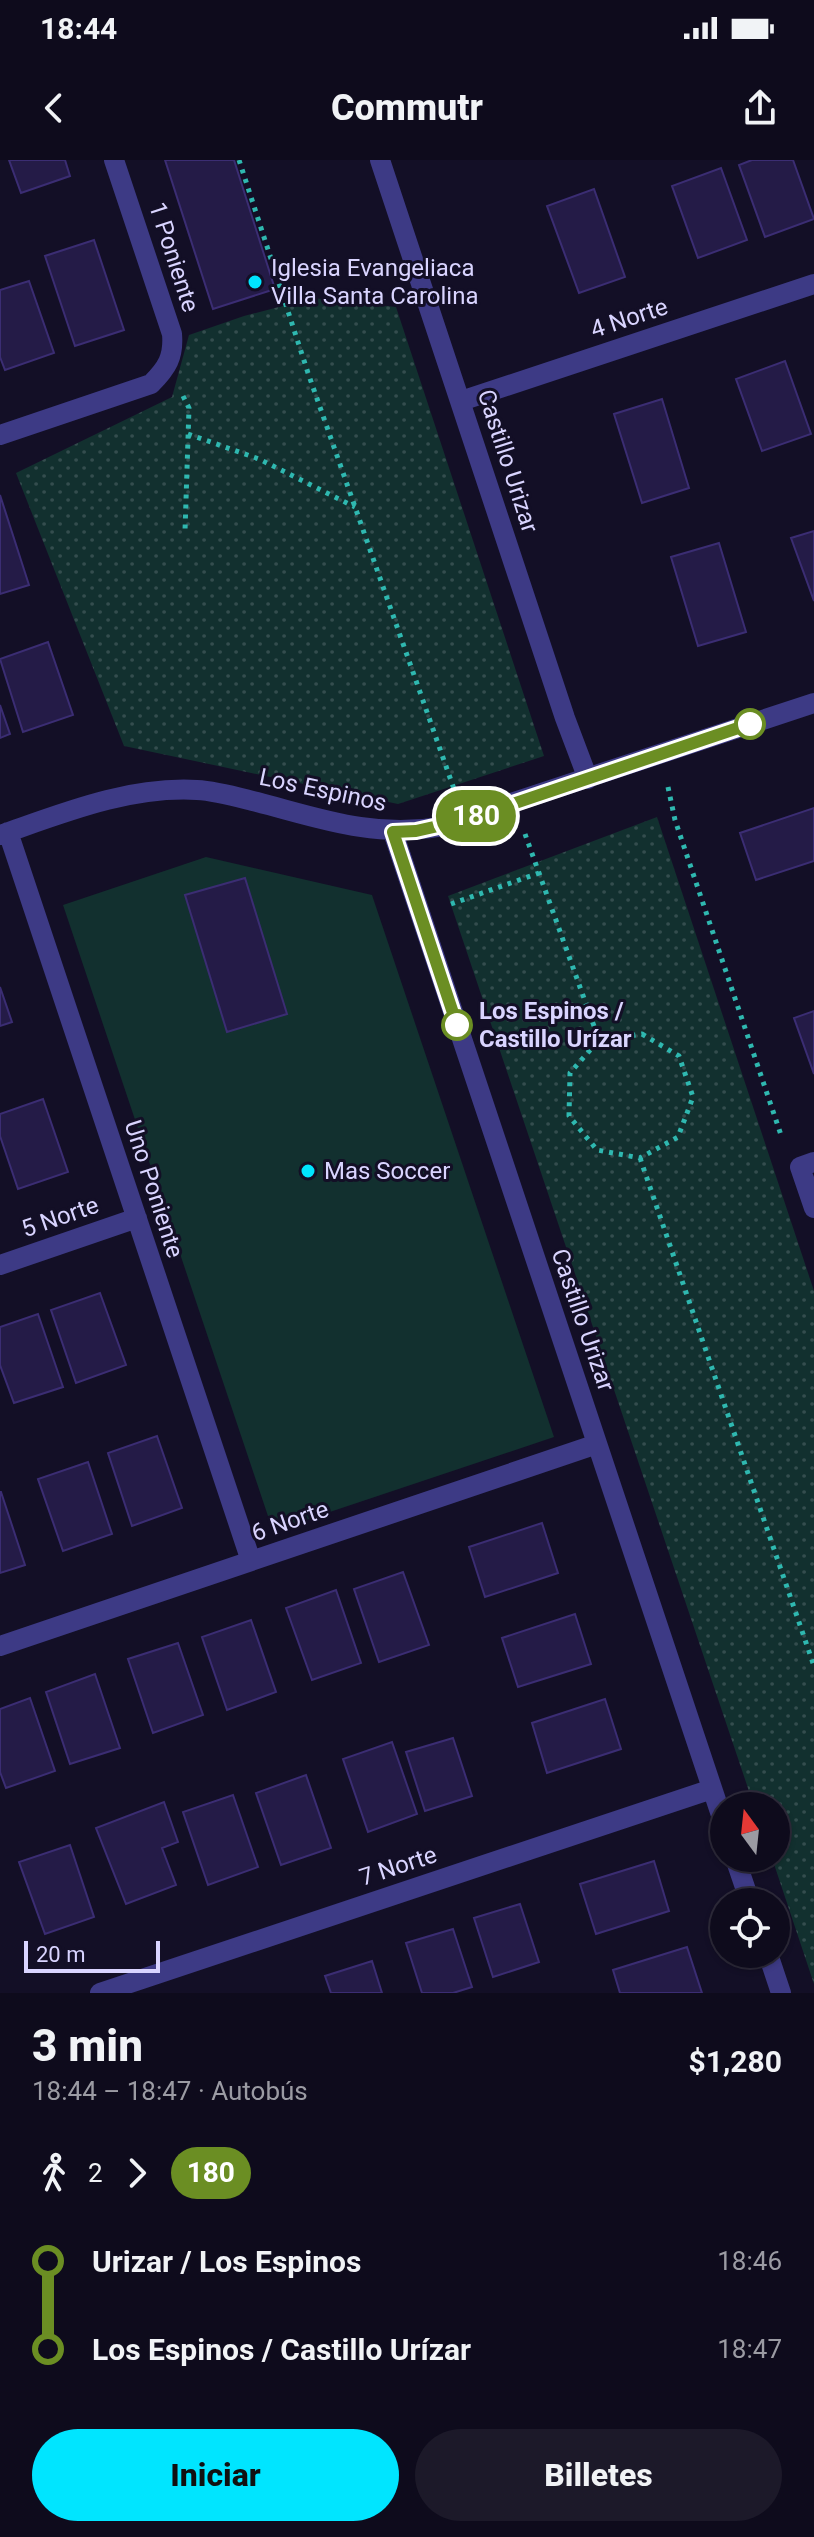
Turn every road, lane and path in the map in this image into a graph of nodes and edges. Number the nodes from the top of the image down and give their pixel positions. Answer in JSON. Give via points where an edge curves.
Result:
{"nodes":[{"id":1,"x":114,"y":160,"type":"edge"},
{"id":2,"x":239,"y":160,"type":"edge"},
{"id":3,"x":380,"y":160,"type":"edge"},
{"id":4,"x":814,"y":284,"type":"edge"},
{"id":5,"x":167,"y":367,"type":"junction"},
{"id":6,"x":461,"y":401,"type":"junction"},
{"id":7,"x":188,"y":434,"type":"junction"},
{"id":8,"x":0,"y":435,"type":"edge"},
{"id":9,"x":355,"y":507,"type":"junction"},
{"id":10,"x":185,"y":531,"type":"dead end"},
{"id":11,"x":814,"y":703,"type":"edge"},
{"id":12,"x":661,"y":754,"type":"junction"},
{"id":13,"x":588,"y":779,"type":"junction"},
{"id":14,"x":513,"y":803,"type":"junction"},
{"id":15,"x":465,"y":820,"type":"junction"},
{"id":16,"x":393,"y":832,"type":"junction"},
{"id":17,"x":4,"y":834,"type":"edge"},
{"id":18,"x":539,"y":873,"type":"junction"},
{"id":19,"x":420,"y":915,"type":"junction"},
{"id":20,"x":599,"y":1040,"type":"junction"},
{"id":21,"x":640,"y":1158,"type":"junction"},
{"id":22,"x":807,"y":1164,"type":"edge"},
{"id":23,"x":814,"y":1208,"type":"edge"},
{"id":24,"x":137,"y":1218,"type":"junction"},
{"id":25,"x":0,"y":1265,"type":"edge"},
{"id":26,"x":597,"y":1444,"type":"junction"},
{"id":27,"x":251,"y":1561,"type":"junction"},
{"id":28,"x":0,"y":1646,"type":"edge"},
{"id":29,"x":814,"y":1666,"type":"edge"},
{"id":30,"x":712,"y":1789,"type":"junction"},
{"id":31,"x":713,"y":1792,"type":"edge"},
{"id":32,"x":773,"y":1968,"type":"edge"},
{"id":33,"x":100,"y":1993,"type":"edge"},
{"id":34,"x":781,"y":1993,"type":"edge"}],
"edges":[{"from":1,"to":5,"type":"street","name":"1 Poniente","via":[[172,334]]},
{"from":2,"to":9,"type":"path"},
{"from":3,"to":6,"type":"street","name":"Castillo Urizar"},
{"from":4,"to":6,"type":"street","name":"4 Norte"},
{"from":5,"to":7,"type":"path","via":[[189,408]]},
{"from":5,"to":8,"type":"street","via":[[151,384]]},
{"from":6,"to":13,"type":"street","name":"Castillo Urizar"},
{"from":7,"to":9,"type":"path","via":[[259,459]]},
{"from":7,"to":10,"type":"path"},
{"from":9,"to":15,"type":"path"},
{"from":11,"to":12,"type":"street","name":"Los Espinos"},
{"from":12,"to":13,"type":"street","name":"Los Espinos"},
{"from":12,"to":22,"type":"path","via":[[675,820],[784,1145]]},
{"from":13,"to":14,"type":"street","name":"Los Espinos"},
{"from":14,"to":15,"type":"street","name":"Los Espinos"},
{"from":14,"to":18,"type":"path"},
{"from":15,"to":16,"type":"street","name":"Los Espinos"},
{"from":16,"to":17,"type":"street","name":"Los Espinos","via":[[355,828],[220,793],[162,789],[88,805]]},
{"from":16,"to":19,"type":"street","name":"Castillo Urizar"},
{"from":17,"to":24,"type":"street","name":"Uno Poniente"},
{"from":18,"to":19,"type":"path"},
{"from":18,"to":20,"type":"path"},
{"from":19,"to":26,"type":"street","name":"Castillo Urizar"},
{"from":20,"to":21,"type":"path","via":[[570,1073],[569,1116],[597,1150]]},
{"from":20,"to":21,"type":"path","via":[[642,1034],[679,1056],[689,1083],[693,1097],[678,1137]]},
{"from":21,"to":29,"type":"path"},
{"from":22,"to":23,"type":"street"},
{"from":24,"to":25,"type":"street","name":"5 Norte"},
{"from":24,"to":27,"type":"street","name":"Uno Poniente"},
{"from":26,"to":27,"type":"street","name":"6 Norte"},
{"from":26,"to":30,"type":"street","name":"Castillo Urizar"},
{"from":27,"to":28,"type":"street","name":"6 Norte"},
{"from":30,"to":31,"type":"street","name":"Castillo Urizar"},
{"from":30,"to":33,"type":"street","name":"7 Norte"},
{"from":32,"to":34,"type":"street"}]}
